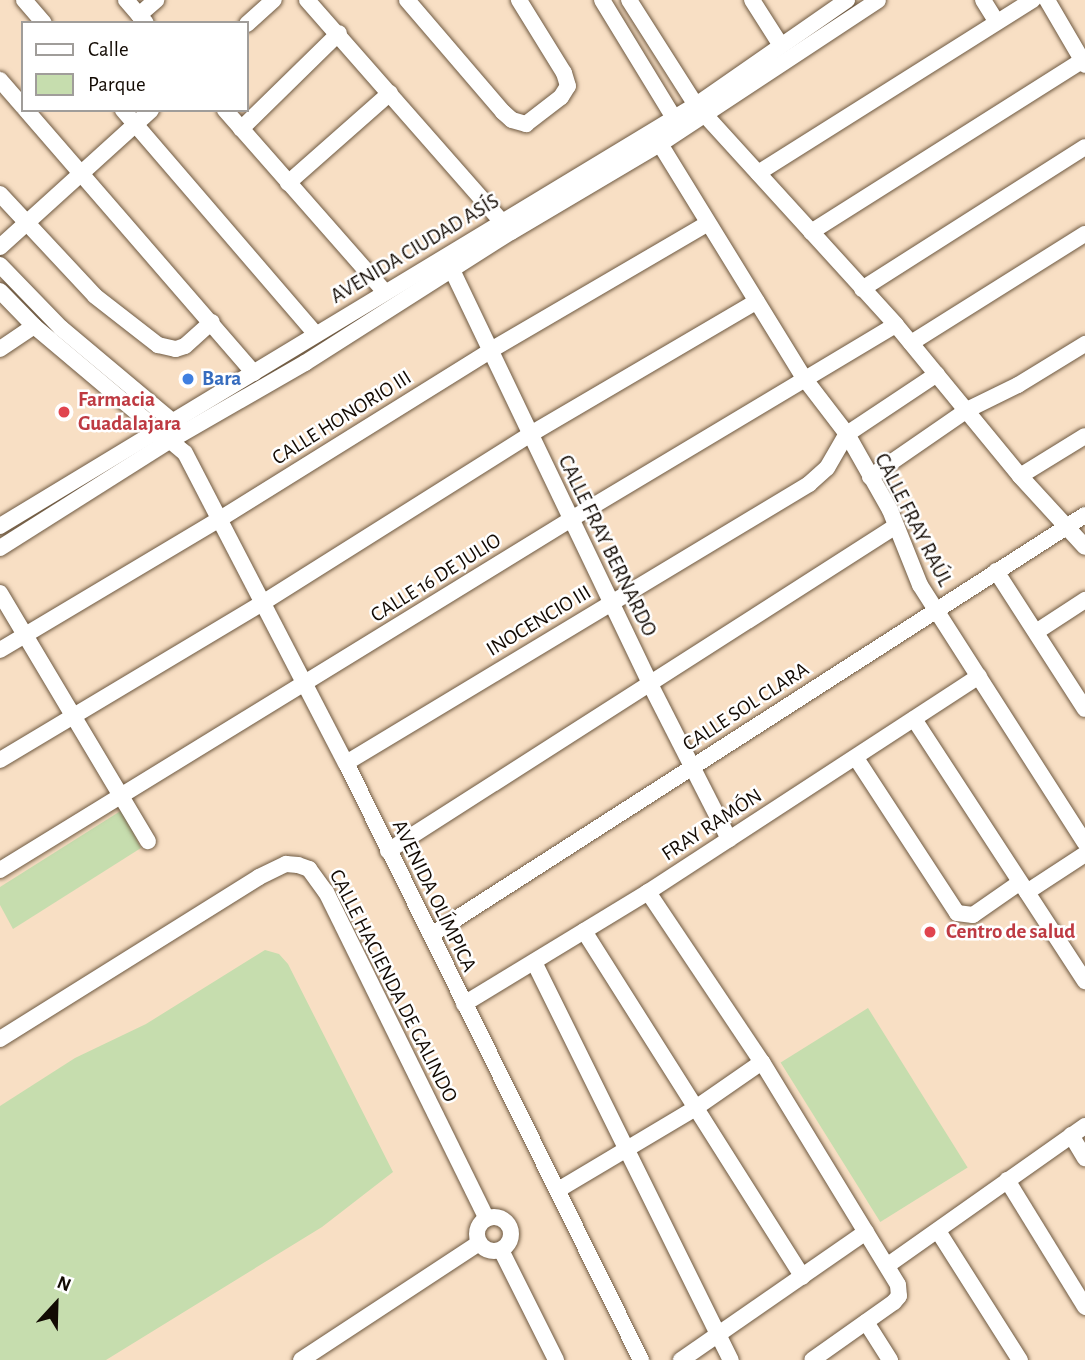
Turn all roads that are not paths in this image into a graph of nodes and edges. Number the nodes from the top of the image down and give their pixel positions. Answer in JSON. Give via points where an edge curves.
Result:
{"nodes":[{"id":1,"x":24,"y":0,"type":"edge"},
{"id":2,"x":126,"y":0,"type":"edge"},
{"id":3,"x":156,"y":0,"type":"edge"},
{"id":4,"x":274,"y":0,"type":"edge"},
{"id":5,"x":307,"y":0,"type":"edge"},
{"id":6,"x":407,"y":0,"type":"edge"},
{"id":7,"x":519,"y":0,"type":"edge"},
{"id":8,"x":603,"y":0,"type":"edge"},
{"id":9,"x":629,"y":0,"type":"edge"},
{"id":10,"x":752,"y":0,"type":"edge"},
{"id":11,"x":847,"y":0,"type":"edge"},
{"id":12,"x":878,"y":0,"type":"edge"},
{"id":13,"x":983,"y":0,"type":"edge"},
{"id":14,"x":1033,"y":0,"type":"edge"},
{"id":15,"x":1047,"y":0,"type":"edge"},
{"id":16,"x":142,"y":19,"type":"edge"},
{"id":17,"x":42,"y":21,"type":"edge"},
{"id":18,"x":996,"y":22,"type":"junction"},
{"id":19,"x":248,"y":23,"type":"edge"},
{"id":20,"x":339,"y":33,"type":"junction"},
{"id":21,"x":780,"y":44,"type":"junction"},
{"id":22,"x":1084,"y":61,"type":"edge"},
{"id":23,"x":0,"y":80,"type":"edge"},
{"id":24,"x":390,"y":93,"type":"junction"},
{"id":25,"x":21,"y":104,"type":"edge"},
{"id":26,"x":701,"y":110,"type":"junction"},
{"id":27,"x":28,"y":112,"type":"edge"},
{"id":28,"x":125,"y":112,"type":"edge"},
{"id":29,"x":150,"y":112,"type":"edge"},
{"id":30,"x":227,"y":112,"type":"edge"},
{"id":31,"x":678,"y":124,"type":"junction"},
{"id":32,"x":135,"y":125,"type":"junction"},
{"id":33,"x":241,"y":129,"type":"junction"},
{"id":34,"x":660,"y":144,"type":"junction"},
{"id":35,"x":1085,"y":147,"type":"edge"},
{"id":36,"x":758,"y":173,"type":"junction"},
{"id":37,"x":82,"y":174,"type":"junction"},
{"id":38,"x":288,"y":183,"type":"junction"},
{"id":39,"x":0,"y":194,"type":"edge"},
{"id":40,"x":709,"y":223,"type":"junction"},
{"id":41,"x":27,"y":224,"type":"junction"},
{"id":42,"x":505,"y":226,"type":"junction"},
{"id":43,"x":811,"y":232,"type":"junction"},
{"id":44,"x":1085,"y":234,"type":"edge"},
{"id":45,"x":0,"y":247,"type":"edge"},
{"id":46,"x":0,"y":265,"type":"edge"},
{"id":47,"x":452,"y":270,"type":"junction"},
{"id":48,"x":862,"y":289,"type":"junction"},
{"id":49,"x":0,"y":291,"type":"edge"},
{"id":50,"x":385,"y":292,"type":"junction"},
{"id":51,"x":757,"y":301,"type":"junction"},
{"id":52,"x":212,"y":322,"type":"junction"},
{"id":53,"x":896,"y":325,"type":"junction"},
{"id":54,"x":34,"y":326,"type":"junction"},
{"id":55,"x":316,"y":334,"type":"junction"},
{"id":56,"x":911,"y":343,"type":"junction"},
{"id":57,"x":1085,"y":344,"type":"edge"},
{"id":58,"x":0,"y":349,"type":"edge"},
{"id":59,"x":491,"y":350,"type":"junction"},
{"id":60,"x":254,"y":373,"type":"junction"},
{"id":61,"x":937,"y":374,"type":"junction"},
{"id":62,"x":804,"y":378,"type":"junction"},
{"id":63,"x":967,"y":410,"type":"junction"},
{"id":64,"x":173,"y":431,"type":"junction"},
{"id":65,"x":847,"y":434,"type":"junction"},
{"id":66,"x":529,"y":435,"type":"junction"},
{"id":67,"x":1085,"y":436,"type":"edge"},
{"id":68,"x":1020,"y":476,"type":"junction"},
{"id":69,"x":870,"y":477,"type":"junction"},
{"id":70,"x":1085,"y":515,"type":"edge"},
{"id":71,"x":573,"y":518,"type":"junction"},
{"id":72,"x":220,"y":519,"type":"junction"},
{"id":73,"x":0,"y":526,"type":"edge"},
{"id":74,"x":896,"y":526,"type":"junction"},
{"id":75,"x":1065,"y":526,"type":"junction"},
{"id":76,"x":1085,"y":547,"type":"edge"},
{"id":77,"x":0,"y":548,"type":"edge"},
{"id":78,"x":996,"y":571,"type":"junction"},
{"id":79,"x":0,"y":593,"type":"edge"},
{"id":80,"x":1085,"y":600,"type":"edge"},
{"id":81,"x":612,"y":601,"type":"junction"},
{"id":82,"x":264,"y":602,"type":"junction"},
{"id":83,"x":936,"y":610,"type":"junction"},
{"id":84,"x":1036,"y":632,"type":"junction"},
{"id":85,"x":23,"y":635,"type":"junction"},
{"id":86,"x":0,"y":650,"type":"edge"},
{"id":87,"x":979,"y":676,"type":"junction"},
{"id":88,"x":303,"y":684,"type":"junction"},
{"id":89,"x":651,"y":686,"type":"junction"},
{"id":90,"x":1079,"y":686,"type":"edge"},
{"id":91,"x":1085,"y":709,"type":"edge"},
{"id":92,"x":73,"y":715,"type":"junction"},
{"id":93,"x":914,"y":719,"type":"junction"},
{"id":94,"x":856,"y":758,"type":"junction"},
{"id":95,"x":0,"y":760,"type":"edge"},
{"id":96,"x":346,"y":763,"type":"junction"},
{"id":97,"x":694,"y":766,"type":"junction"},
{"id":98,"x":121,"y":794,"type":"junction"},
{"id":99,"x":729,"y":839,"type":"junction"},
{"id":100,"x":148,"y":841,"type":"dead end"},
{"id":101,"x":1085,"y":843,"type":"edge"},
{"id":102,"x":388,"y":851,"type":"junction"},
{"id":103,"x":1085,"y":854,"type":"edge"},
{"id":104,"x":0,"y":870,"type":"edge"},
{"id":105,"x":1023,"y":888,"type":"junction"},
{"id":106,"x":648,"y":892,"type":"junction"},
{"id":107,"x":584,"y":931,"type":"junction"},
{"id":108,"x":431,"y":935,"type":"junction"},
{"id":109,"x":534,"y":962,"type":"junction"},
{"id":110,"x":1085,"y":981,"type":"edge"},
{"id":111,"x":464,"y":1004,"type":"junction"},
{"id":112,"x":0,"y":1039,"type":"edge"},
{"id":113,"x":762,"y":1062,"type":"junction"},
{"id":114,"x":697,"y":1107,"type":"junction"},
{"id":115,"x":1078,"y":1131,"type":"edge"},
{"id":116,"x":628,"y":1147,"type":"junction"},
{"id":117,"x":1085,"y":1158,"type":"edge"},
{"id":118,"x":1007,"y":1180,"type":"junction"},
{"id":119,"x":558,"y":1190,"type":"junction"},
{"id":120,"x":487,"y":1219,"type":"junction"},
{"id":121,"x":938,"y":1231,"type":"junction"},
{"id":122,"x":866,"y":1232,"type":"junction"},
{"id":123,"x":480,"y":1243,"type":"junction"},
{"id":124,"x":501,"y":1250,"type":"junction"},
{"id":125,"x":888,"y":1265,"type":"junction"},
{"id":126,"x":803,"y":1277,"type":"junction"},
{"id":127,"x":1085,"y":1307,"type":"edge"},
{"id":128,"x":866,"y":1322,"type":"junction"},
{"id":129,"x":718,"y":1335,"type":"junction"},
{"id":130,"x":301,"y":1360,"type":"edge"},
{"id":131,"x":556,"y":1360,"type":"edge"},
{"id":132,"x":640,"y":1360,"type":"edge"},
{"id":133,"x":681,"y":1360,"type":"edge"},
{"id":134,"x":732,"y":1360,"type":"edge"},
{"id":135,"x":812,"y":1360,"type":"edge"},
{"id":136,"x":890,"y":1360,"type":"edge"},
{"id":137,"x":1020,"y":1360,"type":"edge"}],
"edges":[{"from":1,"to":17,"type":"street"},
{"from":2,"to":16,"type":"street"},
{"from":3,"to":16,"type":"street"},
{"from":4,"to":19,"type":"street"},
{"from":5,"to":20,"type":"street"},
{"from":6,"to":7,"type":"street","via":[[503,112],[526,124],[568,86],[565,73]]},
{"from":8,"to":31,"type":"street"},
{"from":9,"to":26,"type":"street"},
{"from":10,"to":21,"type":"street"},
{"from":11,"to":21,"type":"street","name":"AVENIDA CIUDAD ASÍS"},
{"from":12,"to":26,"type":"street","name":"AVENIDA CIUDAD ASÍS"},
{"from":13,"to":18,"type":"street"},
{"from":14,"to":18,"type":"street"},
{"from":15,"to":22,"type":"street"},
{"from":18,"to":36,"type":"street"},
{"from":20,"to":24,"type":"street"},
{"from":20,"to":33,"type":"street"},
{"from":21,"to":26,"type":"street","name":"AVENIDA CIUDAD ASÍS"},
{"from":22,"to":43,"type":"street"},
{"from":23,"to":25,"type":"street"},
{"from":24,"to":38,"type":"street"},
{"from":24,"to":42,"type":"street"},
{"from":26,"to":31,"type":"street","name":"AVENIDA CIUDAD ASÍS"},
{"from":26,"to":36,"type":"street"},
{"from":27,"to":37,"type":"street"},
{"from":28,"to":32,"type":"street"},
{"from":29,"to":32,"type":"street"},
{"from":30,"to":33,"type":"street"},
{"from":31,"to":34,"type":"street","name":"AVENIDA CIUDAD ASÍS"},
{"from":31,"to":42,"type":"street","name":"AVENIDA CIUDAD ASÍS"},
{"from":32,"to":37,"type":"street"},
{"from":32,"to":55,"type":"street"},
{"from":33,"to":38,"type":"street"},
{"from":34,"to":40,"type":"street","name":"CALLE FRAY RAÚL"},
{"from":34,"to":42,"type":"street","name":"AVENIDA CIUDAD ASÍS"},
{"from":35,"to":48,"type":"street"},
{"from":36,"to":43,"type":"street"},
{"from":37,"to":41,"type":"street"},
{"from":37,"to":52,"type":"street"},
{"from":38,"to":50,"type":"street"},
{"from":39,"to":41,"type":"street"},
{"from":40,"to":51,"type":"street","name":"CALLE FRAY RAÚL"},
{"from":40,"to":59,"type":"street","name":"CALLE HONORIO III"},
{"from":41,"to":45,"type":"street"},
{"from":41,"to":52,"type":"street","via":[[95,296],[158,345],[185,346]]},
{"from":42,"to":47,"type":"street","name":"AVENIDA CIUDAD ASÍS"},
{"from":42,"to":50,"type":"street","name":"AVENIDA CIUDAD ASÍS"},
{"from":43,"to":48,"type":"street"},
{"from":44,"to":56,"type":"street"},
{"from":46,"to":64,"type":"street"},
{"from":47,"to":59,"type":"street","name":"CALLE FRAY BERNARDO"},
{"from":47,"to":64,"type":"street","name":"AVENIDA CIUDAD ASÍS","via":[[305,363]]},
{"from":48,"to":53,"type":"street"},
{"from":49,"to":54,"type":"street"},
{"from":50,"to":55,"type":"street","name":"AVENIDA CIUDAD ASÍS"},
{"from":51,"to":62,"type":"street","name":"CALLE FRAY RAÚL"},
{"from":51,"to":66,"type":"street"},
{"from":52,"to":60,"type":"street"},
{"from":53,"to":56,"type":"street"},
{"from":53,"to":62,"type":"street","name":"CALLE 16 DE JULIO"},
{"from":54,"to":58,"type":"street"},
{"from":54,"to":64,"type":"street"},
{"from":55,"to":60,"type":"street","name":"AVENIDA CIUDAD ASÍS"},
{"from":56,"to":61,"type":"street"},
{"from":57,"to":63,"type":"street"},
{"from":59,"to":66,"type":"street","name":"CALLE FRAY BERNARDO"},
{"from":59,"to":72,"type":"street","name":"CALLE HONORIO III"},
{"from":60,"to":64,"type":"street","name":"AVENIDA CIUDAD ASÍS"},
{"from":61,"to":63,"type":"street"},
{"from":61,"to":65,"type":"street"},
{"from":62,"to":65,"type":"street","name":"CALLE FRAY RAÚL"},
{"from":62,"to":71,"type":"street","name":"CALLE 16 DE JULIO"},
{"from":63,"to":68,"type":"street"},
{"from":63,"to":69,"type":"street"},
{"from":64,"to":72,"type":"street","name":"AVENIDA OLÍMPICA"},
{"from":64,"to":73,"type":"street","name":"AVENIDA CIUDAD ASÍS"},
{"from":64,"to":77,"type":"street"},
{"from":65,"to":69,"type":"street","name":"CALLE FRAY RAÚL"},
{"from":65,"to":81,"type":"street","name":"INOCENCIO III","via":[[827,468],[809,484]]},
{"from":66,"to":71,"type":"street","name":"CALLE FRAY BERNARDO"},
{"from":66,"to":82,"type":"street"},
{"from":67,"to":68,"type":"street"},
{"from":68,"to":75,"type":"street"},
{"from":69,"to":74,"type":"street","name":"CALLE FRAY RAÚL"},
{"from":70,"to":75,"type":"street","name":"CALLE SOL CLARA"},
{"from":71,"to":81,"type":"street","name":"CALLE FRAY BERNARDO"},
{"from":71,"to":88,"type":"street","name":"CALLE 16 DE JULIO"},
{"from":72,"to":82,"type":"street","name":"AVENIDA OLÍMPICA"},
{"from":72,"to":85,"type":"street","name":"CALLE HONORIO III"},
{"from":74,"to":83,"type":"street","name":"CALLE FRAY RAÚL","via":[[920,585]]},
{"from":74,"to":89,"type":"street"},
{"from":75,"to":76,"type":"street"},
{"from":75,"to":78,"type":"street","name":"CALLE SOL CLARA"},
{"from":78,"to":83,"type":"street","name":"CALLE SOL CLARA"},
{"from":78,"to":84,"type":"street"},
{"from":79,"to":85,"type":"street"},
{"from":80,"to":84,"type":"street"},
{"from":81,"to":89,"type":"street","name":"CALLE FRAY BERNARDO"},
{"from":81,"to":96,"type":"street","name":"INOCENCIO III"},
{"from":82,"to":88,"type":"street","name":"AVENIDA OLÍMPICA"},
{"from":82,"to":92,"type":"street"},
{"from":83,"to":87,"type":"street","name":"CALLE FRAY RAÚL"},
{"from":83,"to":97,"type":"street","name":"CALLE SOL CLARA"},
{"from":84,"to":90,"type":"street"},
{"from":85,"to":86,"type":"street","name":"CALLE HONORIO III"},
{"from":85,"to":92,"type":"street"},
{"from":87,"to":93,"type":"street","name":"FRAY RAMÓN"},
{"from":87,"to":101,"type":"street","name":"CALLE FRAY RAÚL"},
{"from":88,"to":96,"type":"street","name":"AVENIDA OLÍMPICA"},
{"from":88,"to":98,"type":"street","name":"CALLE 16 DE JULIO"},
{"from":89,"to":97,"type":"street","name":"CALLE FRAY BERNARDO"},
{"from":89,"to":102,"type":"street"},
{"from":90,"to":91,"type":"street"},
{"from":92,"to":95,"type":"street"},
{"from":92,"to":98,"type":"street"},
{"from":93,"to":94,"type":"street","name":"FRAY RAMÓN"},
{"from":93,"to":105,"type":"street"},
{"from":94,"to":99,"type":"street","name":"FRAY RAMÓN"},
{"from":94,"to":105,"type":"street","via":[[957,913],[973,915]]},
{"from":96,"to":102,"type":"street","name":"AVENIDA OLÍMPICA"},
{"from":97,"to":99,"type":"street","name":"CALLE FRAY BERNARDO"},
{"from":97,"to":108,"type":"street","name":"CALLE SOL CLARA"},
{"from":98,"to":100,"type":"street"},
{"from":98,"to":104,"type":"street","name":"CALLE 16 DE JULIO"},
{"from":99,"to":106,"type":"street","name":"FRAY RAMÓN"},
{"from":102,"to":108,"type":"street","name":"AVENIDA OLÍMPICA"},
{"from":103,"to":105,"type":"street"},
{"from":105,"to":110,"type":"street"},
{"from":106,"to":107,"type":"street","name":"FRAY RAMÓN"},
{"from":106,"to":113,"type":"street"},
{"from":107,"to":109,"type":"street","name":"FRAY RAMÓN"},
{"from":107,"to":114,"type":"street"},
{"from":108,"to":111,"type":"street","name":"AVENIDA OLÍMPICA"},
{"from":109,"to":111,"type":"street","name":"FRAY RAMÓN"},
{"from":109,"to":116,"type":"street"},
{"from":111,"to":119,"type":"street","name":"AVENIDA OLÍMPICA"},
{"from":112,"to":120,"type":"street","name":"CALLE HACIENDA DE GALINDO","via":[[258,877],[286,864],[309,869],[326,892]]},
{"from":113,"to":114,"type":"street"},
{"from":113,"to":122,"type":"street"},
{"from":114,"to":116,"type":"street"},
{"from":114,"to":126,"type":"street"},
{"from":115,"to":117,"type":"street"},
{"from":115,"to":118,"type":"street"},
{"from":116,"to":119,"type":"street"},
{"from":116,"to":129,"type":"street"},
{"from":118,"to":121,"type":"street"},
{"from":118,"to":127,"type":"street"},
{"from":119,"to":132,"type":"street","name":"AVENIDA OLÍMPICA"},
{"from":120,"to":123,"type":"street","via":[[477,1232]]},
{"from":120,"to":124,"type":"street","via":[[497,1218],[510,1227],[511,1238]]},
{"from":121,"to":125,"type":"street"},
{"from":121,"to":137,"type":"street"},
{"from":122,"to":125,"type":"street"},
{"from":122,"to":126,"type":"street"},
{"from":123,"to":124,"type":"street","via":[[487,1250]]},
{"from":123,"to":130,"type":"street"},
{"from":124,"to":131,"type":"street"},
{"from":125,"to":128,"type":"street","via":[[898,1284],[898,1296]]},
{"from":126,"to":129,"type":"street"},
{"from":128,"to":135,"type":"street"},
{"from":128,"to":136,"type":"street"},
{"from":129,"to":133,"type":"street"},
{"from":129,"to":134,"type":"street"}]}
